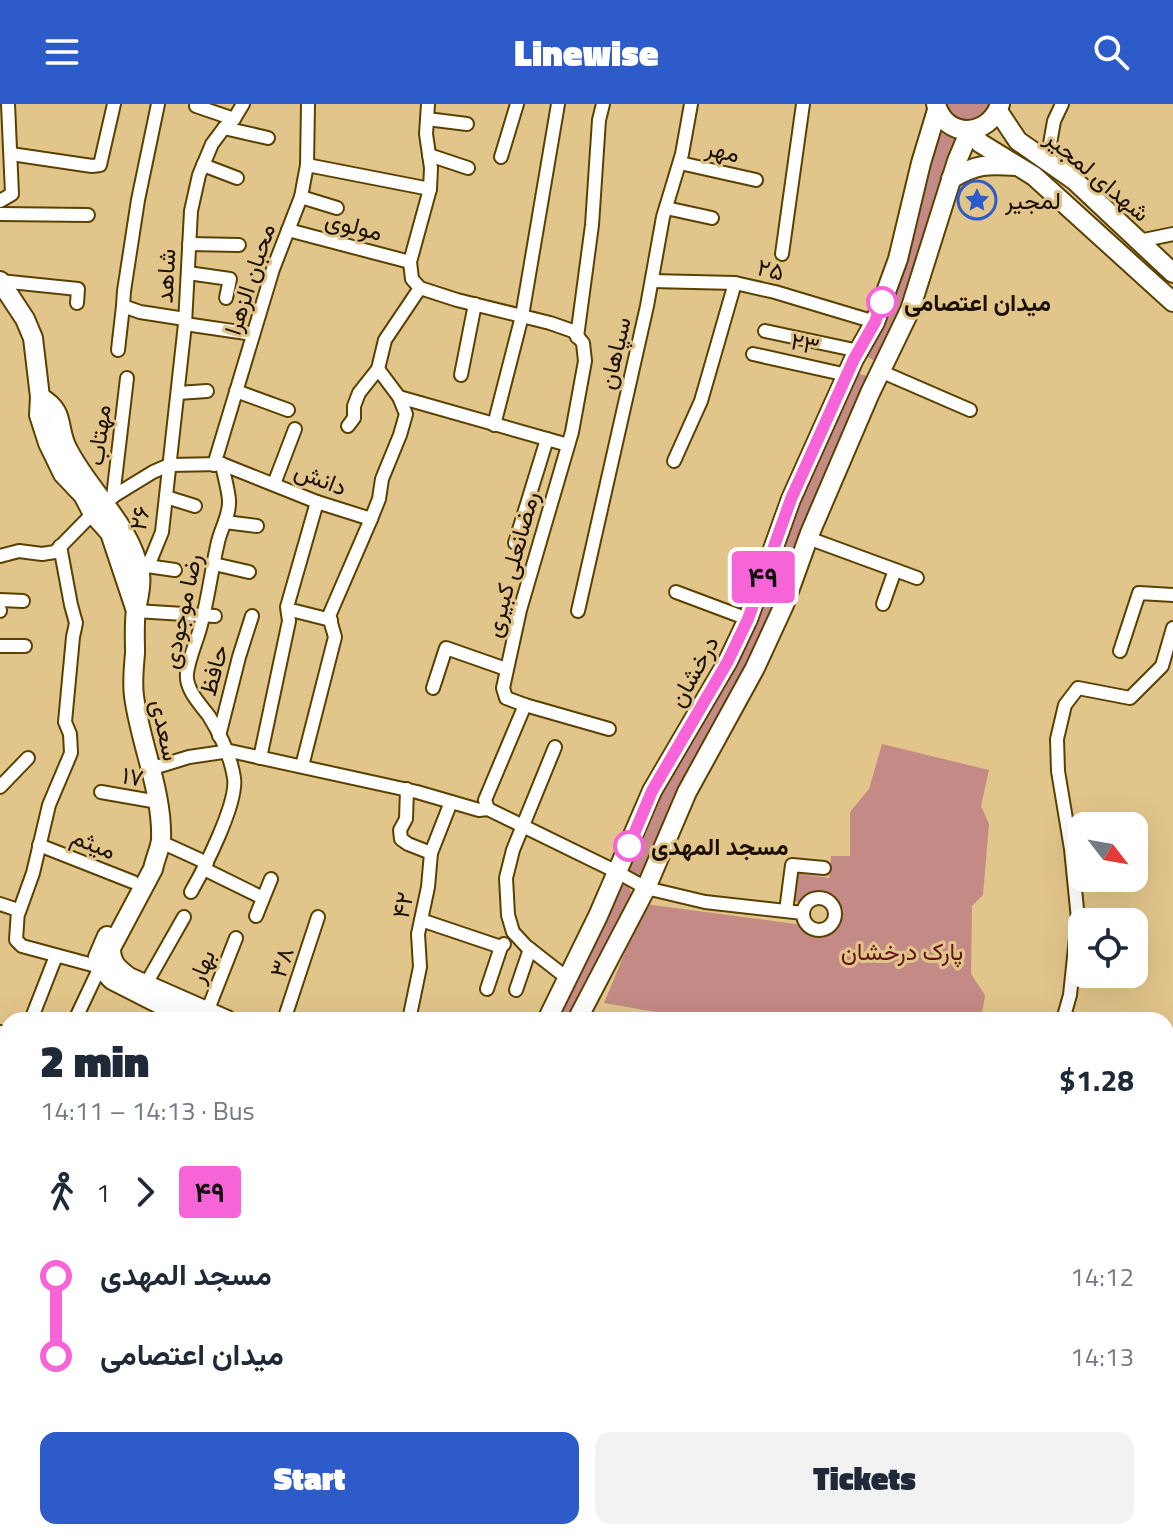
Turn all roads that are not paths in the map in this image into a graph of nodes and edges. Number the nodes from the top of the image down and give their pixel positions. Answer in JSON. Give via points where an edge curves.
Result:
{"nodes":[{"id":1,"x":8,"y":104,"type":"edge"},
{"id":2,"x":114,"y":104,"type":"edge"},
{"id":3,"x":158,"y":104,"type":"edge"},
{"id":4,"x":243,"y":104,"type":"edge"},
{"id":5,"x":308,"y":104,"type":"edge"},
{"id":6,"x":428,"y":104,"type":"edge"},
{"id":7,"x":517,"y":104,"type":"edge"},
{"id":8,"x":558,"y":104,"type":"edge"},
{"id":9,"x":603,"y":104,"type":"edge"},
{"id":10,"x":691,"y":104,"type":"edge"},
{"id":11,"x":803,"y":104,"type":"edge"},
{"id":12,"x":1062,"y":104,"type":"edge"},
{"id":13,"x":196,"y":106,"type":"dead end"},
{"id":14,"x":937,"y":107,"type":"edge"},
{"id":15,"x":999,"y":107,"type":"edge"},
{"id":16,"x":427,"y":119,"type":"junction"},
{"id":17,"x":229,"y":123,"type":"junction"},
{"id":18,"x":467,"y":124,"type":"dead end"},
{"id":19,"x":970,"y":130,"type":"junction"},
{"id":20,"x":1014,"y":136,"type":"junction"},
{"id":21,"x":268,"y":138,"type":"dead end"},
{"id":22,"x":996,"y":153,"type":"junction"},
{"id":23,"x":11,"y":154,"type":"junction"},
{"id":24,"x":429,"y":155,"type":"junction"},
{"id":25,"x":501,"y":157,"type":"dead end"},
{"id":26,"x":1047,"y":161,"type":"junction"},
{"id":27,"x":680,"y":163,"type":"junction"},
{"id":28,"x":203,"y":165,"type":"junction"},
{"id":29,"x":307,"y":165,"type":"junction"},
{"id":30,"x":1018,"y":166,"type":"junction"},
{"id":31,"x":468,"y":168,"type":"dead end"},
{"id":32,"x":237,"y":178,"type":"dead end"},
{"id":33,"x":951,"y":179,"type":"junction"},
{"id":34,"x":756,"y":180,"type":"dead end"},
{"id":35,"x":430,"y":189,"type":"junction"},
{"id":36,"x":301,"y":197,"type":"junction"},
{"id":37,"x":0,"y":201,"type":"edge"},
{"id":38,"x":337,"y":208,"type":"dead end"},
{"id":39,"x":666,"y":208,"type":"junction"},
{"id":40,"x":0,"y":214,"type":"edge"},
{"id":41,"x":88,"y":215,"type":"dead end"},
{"id":42,"x":712,"y":218,"type":"dead end"},
{"id":43,"x":288,"y":230,"type":"junction"},
{"id":44,"x":1173,"y":234,"type":"edge"},
{"id":45,"x":1139,"y":241,"type":"junction"},
{"id":46,"x":189,"y":244,"type":"junction"},
{"id":47,"x":239,"y":245,"type":"dead end"},
{"id":48,"x":782,"y":254,"type":"dead end"},
{"id":49,"x":410,"y":262,"type":"junction"},
{"id":50,"x":188,"y":273,"type":"junction"},
{"id":51,"x":1173,"y":273,"type":"edge"},
{"id":52,"x":0,"y":281,"type":"edge"},
{"id":53,"x":652,"y":281,"type":"junction"},
{"id":54,"x":735,"y":283,"type":"junction"},
{"id":55,"x":420,"y":288,"type":"junction"},
{"id":56,"x":226,"y":298,"type":"dead end"},
{"id":57,"x":1173,"y":302,"type":"edge"},
{"id":58,"x":77,"y":303,"type":"dead end"},
{"id":59,"x":475,"y":304,"type":"junction"},
{"id":60,"x":123,"y":306,"type":"junction"},
{"id":61,"x":522,"y":316,"type":"junction"},
{"id":62,"x":185,"y":322,"type":"junction"},
{"id":63,"x":875,"y":322,"type":"junction"},
{"id":64,"x":765,"y":331,"type":"dead end"},
{"id":65,"x":253,"y":334,"type":"junction"},
{"id":66,"x":577,"y":337,"type":"junction"},
{"id":67,"x":118,"y":350,"type":"dead end"},
{"id":68,"x":753,"y":354,"type":"dead end"},
{"id":69,"x":854,"y":362,"type":"junction"},
{"id":70,"x":378,"y":369,"type":"junction"},
{"id":71,"x":880,"y":371,"type":"junction"},
{"id":72,"x":461,"y":375,"type":"dead end"},
{"id":73,"x":127,"y":378,"type":"dead end"},
{"id":74,"x":207,"y":391,"type":"dead end"},
{"id":75,"x":236,"y":391,"type":"junction"},
{"id":76,"x":178,"y":393,"type":"junction"},
{"id":77,"x":399,"y":397,"type":"junction"},
{"id":78,"x":288,"y":410,"type":"dead end"},
{"id":79,"x":970,"y":410,"type":"dead end"},
{"id":80,"x":494,"y":425,"type":"junction"},
{"id":81,"x":348,"y":426,"type":"dead end"},
{"id":82,"x":295,"y":429,"type":"dead end"},
{"id":83,"x":547,"y":439,"type":"junction"},
{"id":84,"x":568,"y":445,"type":"junction"},
{"id":85,"x":674,"y":461,"type":"dead end"},
{"id":86,"x":218,"y":464,"type":"junction"},
{"id":87,"x":169,"y":465,"type":"junction"},
{"id":88,"x":274,"y":484,"type":"junction"},
{"id":89,"x":166,"y":497,"type":"junction"},
{"id":90,"x":317,"y":502,"type":"junction"},
{"id":91,"x":103,"y":504,"type":"junction"},
{"id":92,"x":195,"y":506,"type":"dead end"},
{"id":93,"x":371,"y":519,"type":"junction"},
{"id":94,"x":225,"y":522,"type":"junction"},
{"id":95,"x":257,"y":526,"type":"dead end"},
{"id":96,"x":808,"y":538,"type":"junction"},
{"id":97,"x":515,"y":543,"type":"dead end"},
{"id":98,"x":60,"y":546,"type":"junction"},
{"id":99,"x":0,"y":556,"type":"edge"},
{"id":100,"x":214,"y":564,"type":"junction"},
{"id":101,"x":175,"y":570,"type":"dead end"},
{"id":102,"x":895,"y":570,"type":"junction"},
{"id":103,"x":144,"y":571,"type":"junction"},
{"id":104,"x":249,"y":572,"type":"dead end"},
{"id":105,"x":917,"y":578,"type":"dead end"},
{"id":106,"x":676,"y":592,"type":"dead end"},
{"id":107,"x":1173,"y":595,"type":"edge"},
{"id":108,"x":0,"y":600,"type":"edge"},
{"id":109,"x":23,"y":601,"type":"dead end"},
{"id":110,"x":883,"y":604,"type":"dead end"},
{"id":111,"x":136,"y":611,"type":"junction"},
{"id":112,"x":295,"y":611,"type":"dead end"},
{"id":113,"x":578,"y":611,"type":"dead end"},
{"id":114,"x":209,"y":616,"type":"junction"},
{"id":115,"x":252,"y":616,"type":"dead end"},
{"id":116,"x":748,"y":619,"type":"junction"},
{"id":117,"x":331,"y":620,"type":"junction"},
{"id":118,"x":1173,"y":628,"type":"edge"},
{"id":119,"x":0,"y":646,"type":"edge"},
{"id":120,"x":25,"y":646,"type":"dead end"},
{"id":121,"x":1120,"y":651,"type":"dead end"},
{"id":122,"x":506,"y":669,"type":"junction"},
{"id":123,"x":433,"y":688,"type":"dead end"},
{"id":124,"x":525,"y":705,"type":"junction"},
{"id":125,"x":609,"y":729,"type":"dead end"},
{"id":126,"x":219,"y":736,"type":"junction"},
{"id":127,"x":555,"y":747,"type":"dead end"},
{"id":128,"x":227,"y":752,"type":"junction"},
{"id":129,"x":28,"y":758,"type":"dead end"},
{"id":130,"x":260,"y":758,"type":"junction"},
{"id":131,"x":302,"y":766,"type":"junction"},
{"id":132,"x":150,"y":769,"type":"junction"},
{"id":133,"x":0,"y":787,"type":"edge"},
{"id":134,"x":407,"y":789,"type":"junction"},
{"id":135,"x":101,"y":792,"type":"dead end"},
{"id":136,"x":158,"y":802,"type":"junction"},
{"id":137,"x":451,"y":802,"type":"junction"},
{"id":138,"x":488,"y":809,"type":"junction"},
{"id":139,"x":523,"y":826,"type":"junction"},
{"id":140,"x":39,"y":845,"type":"junction"},
{"id":141,"x":158,"y":850,"type":"junction"},
{"id":142,"x":431,"y":853,"type":"junction"},
{"id":143,"x":205,"y":866,"type":"junction"},
{"id":144,"x":824,"y":868,"type":"dead end"},
{"id":145,"x":617,"y":872,"type":"junction"},
{"id":146,"x":271,"y":879,"type":"dead end"},
{"id":147,"x":133,"y":882,"type":"junction"},
{"id":148,"x":646,"y":888,"type":"junction"},
{"id":149,"x":191,"y":892,"type":"dead end"},
{"id":150,"x":263,"y":898,"type":"junction"},
{"id":151,"x":0,"y":904,"type":"edge"},
{"id":152,"x":786,"y":911,"type":"junction"},
{"id":153,"x":19,"y":912,"type":"junction"},
{"id":154,"x":803,"y":913,"type":"dead end"},
{"id":155,"x":256,"y":916,"type":"dead end"},
{"id":156,"x":184,"y":917,"type":"dead end"},
{"id":157,"x":318,"y":917,"type":"dead end"},
{"id":158,"x":421,"y":920,"type":"junction"},
{"id":159,"x":513,"y":932,"type":"junction"},
{"id":160,"x":236,"y":938,"type":"dead end"},
{"id":161,"x":501,"y":947,"type":"junction"},
{"id":162,"x":530,"y":949,"type":"junction"},
{"id":163,"x":56,"y":956,"type":"junction"},
{"id":164,"x":106,"y":963,"type":"junction"},
{"id":165,"x":567,"y":978,"type":"junction"},
{"id":166,"x":487,"y":989,"type":"dead end"},
{"id":167,"x":143,"y":990,"type":"junction"},
{"id":168,"x":516,"y":990,"type":"dead end"},
{"id":169,"x":34,"y":1012,"type":"edge"},
{"id":170,"x":79,"y":1012,"type":"edge"},
{"id":171,"x":176,"y":1012,"type":"edge"},
{"id":172,"x":205,"y":1012,"type":"edge"},
{"id":173,"x":287,"y":1012,"type":"edge"},
{"id":174,"x":411,"y":1012,"type":"edge"},
{"id":175,"x":551,"y":1012,"type":"edge"},
{"id":176,"x":581,"y":1012,"type":"edge"},
{"id":177,"x":1065,"y":1012,"type":"edge"}],
"edges":[{"from":1,"to":23,"type":"street"},
{"from":2,"to":23,"type":"street","via":[[100,165]]},
{"from":3,"to":60,"type":"street"},
{"from":4,"to":17,"type":"street","name":"شاهد"},
{"from":5,"to":29,"type":"street","name":"محبان الزهرا"},
{"from":6,"to":16,"type":"street"},
{"from":7,"to":25,"type":"street"},
{"from":8,"to":61,"type":"street"},
{"from":9,"to":66,"type":"street","name":"رمضانعلی کبیری"},
{"from":10,"to":27,"type":"street","name":"سپاهان"},
{"from":11,"to":48,"type":"street"},
{"from":12,"to":26,"type":"street"},
{"from":13,"to":17,"type":"street"},
{"from":14,"to":19,"type":"main road","via":[[951,125]]},
{"from":14,"to":63,"type":"main road","name":"درخشان","via":[[898,259]]},
{"from":15,"to":19,"type":"main road","via":[[987,124]]},
{"from":15,"to":20,"type":"main road","name":"شهدای لمجیر"},
{"from":16,"to":18,"type":"street"},
{"from":16,"to":24,"type":"street"},
{"from":17,"to":21,"type":"street"},
{"from":17,"to":28,"type":"street","name":"شاهد"},
{"from":19,"to":22,"type":"main road","name":"شهدای لمجیر"},
{"from":19,"to":33,"type":"main road"},
{"from":20,"to":22,"type":"main road","via":[[1000,135]]},
{"from":20,"to":26,"type":"main road","name":"شهدای لمجیر"},
{"from":22,"to":30,"type":"main road","name":"شهدای لمجیر"},
{"from":23,"to":37,"type":"street","via":[[12,194]]},
{"from":24,"to":31,"type":"street"},
{"from":24,"to":35,"type":"street"},
{"from":26,"to":45,"type":"main road","name":"شهدای لمجیر"},
{"from":27,"to":34,"type":"street","name":"مهر"},
{"from":27,"to":39,"type":"street","name":"سپاهان"},
{"from":28,"to":32,"type":"street"},
{"from":28,"to":46,"type":"street","name":"شاهد"},
{"from":29,"to":35,"type":"street"},
{"from":29,"to":36,"type":"street","name":"محبان الزهرا"},
{"from":30,"to":33,"type":"main road","via":[[986,164]]},
{"from":30,"to":57,"type":"main road","name":"شهدای لمجیر"},
{"from":33,"to":71,"type":"main road","via":[[910,310]]},
{"from":35,"to":49,"type":"street"},
{"from":36,"to":38,"type":"street"},
{"from":36,"to":43,"type":"street","name":"محبان الزهرا"},
{"from":39,"to":42,"type":"street"},
{"from":39,"to":53,"type":"street","name":"سپاهان"},
{"from":40,"to":41,"type":"street"},
{"from":43,"to":49,"type":"street","name":"مولوی"},
{"from":43,"to":65,"type":"street","name":"محبان الزهرا"},
{"from":44,"to":45,"type":"street"},
{"from":45,"to":51,"type":"main road","name":"شهدای لمجیر"},
{"from":46,"to":47,"type":"street"},
{"from":46,"to":50,"type":"street","name":"شاهد"},
{"from":49,"to":55,"type":"street","via":[[412,279]]},
{"from":50,"to":56,"type":"street","via":[[230,279]]},
{"from":50,"to":62,"type":"street","name":"شاهد"},
{"from":52,"to":58,"type":"street","via":[[78,289]]},
{"from":52,"to":91,"type":"main road","name":"سعدی","via":[[33,338],[40,397],[53,404],[65,444]]},
{"from":53,"to":54,"type":"street","name":"۲۵"},
{"from":53,"to":113,"type":"street","name":"سپاهان"},
{"from":54,"to":63,"type":"street","name":"۲۵"},
{"from":54,"to":85,"type":"street","via":[[701,401]]},
{"from":55,"to":59,"type":"street"},
{"from":55,"to":70,"type":"street","via":[[385,340]]},
{"from":59,"to":61,"type":"street"},
{"from":59,"to":72,"type":"street"},
{"from":60,"to":62,"type":"street"},
{"from":60,"to":67,"type":"street"},
{"from":61,"to":66,"type":"street","via":[[573,331]]},
{"from":61,"to":80,"type":"street"},
{"from":62,"to":65,"type":"street"},
{"from":62,"to":76,"type":"street","name":"شاهد"},
{"from":63,"to":69,"type":"main road","name":"درخشان"},
{"from":64,"to":69,"type":"street"},
{"from":65,"to":75,"type":"street","name":"محبان الزهرا"},
{"from":66,"to":84,"type":"street","name":"رمضانعلی کبیری","via":[[585,361]]},
{"from":68,"to":69,"type":"street","name":"۲۳"},
{"from":69,"to":71,"type":"main road"},
{"from":69,"to":116,"type":"main road","name":"درخشان","via":[[791,499]]},
{"from":70,"to":77,"type":"street"},
{"from":70,"to":81,"type":"street","via":[[359,393]]},
{"from":71,"to":79,"type":"street"},
{"from":71,"to":96,"type":"main road"},
{"from":73,"to":91,"type":"street","name":"مهتاب"},
{"from":74,"to":76,"type":"street"},
{"from":75,"to":78,"type":"street"},
{"from":75,"to":86,"type":"street","name":"محبان الزهرا"},
{"from":76,"to":87,"type":"street","name":"شاهد"},
{"from":77,"to":80,"type":"street"},
{"from":77,"to":93,"type":"street","name":"دانش","via":[[406,414]]},
{"from":80,"to":83,"type":"street"},
{"from":82,"to":88,"type":"street"},
{"from":83,"to":84,"type":"street"},
{"from":83,"to":97,"type":"street"},
{"from":84,"to":122,"type":"street","name":"رمضانعلی کبیری"},
{"from":86,"to":87,"type":"street","name":"دانش"},
{"from":86,"to":88,"type":"street","name":"دانش"},
{"from":86,"to":94,"type":"street","name":"رضا موجودی","via":[[229,503]]},
{"from":87,"to":89,"type":"street","name":"۲۶"},
{"from":87,"to":91,"type":"street","name":"دانش"},
{"from":88,"to":90,"type":"street","name":"دانش"},
{"from":89,"to":92,"type":"street"},
{"from":89,"to":103,"type":"street","name":"۲۶","via":[[162,532]]},
{"from":90,"to":93,"type":"street","name":"دانش"},
{"from":90,"to":130,"type":"street","via":[[287,607],[289,621]]},
{"from":91,"to":98,"type":"street","name":"دانش"},
{"from":91,"to":103,"type":"main road","name":"سعدی","via":[[112,511]]},
{"from":91,"to":111,"type":"main road","name":"سعدی"},
{"from":93,"to":117,"type":"street"},
{"from":94,"to":95,"type":"street"},
{"from":94,"to":100,"type":"street","name":"رضا موجودی"},
{"from":96,"to":102,"type":"street"},
{"from":96,"to":148,"type":"main road","via":[[755,668],[687,792]]},
{"from":98,"to":99,"type":"street","via":[[55,552]]},
{"from":98,"to":140,"type":"street","via":[[76,623],[65,722],[71,753]]},
{"from":100,"to":104,"type":"street"},
{"from":100,"to":114,"type":"street","name":"رضا موجودی"},
{"from":101,"to":103,"type":"street"},
{"from":102,"to":105,"type":"street"},
{"from":102,"to":110,"type":"street"},
{"from":103,"to":111,"type":"main road","name":"سعدی"},
{"from":106,"to":116,"type":"street"},
{"from":107,"to":121,"type":"street","via":[[1139,593]]},
{"from":108,"to":109,"type":"street"},
{"from":111,"to":114,"type":"street"},
{"from":111,"to":132,"type":"main road","name":"سعدی","via":[[134,694]]},
{"from":112,"to":117,"type":"street"},
{"from":114,"to":126,"type":"street","name":"رضا موجودی","via":[[187,681]]},
{"from":115,"to":126,"type":"street","name":"حافظ"},
{"from":116,"to":145,"type":"main road","name":"درخشان","via":[[652,791]]},
{"from":117,"to":131,"type":"street","via":[[335,637]]},
{"from":118,"to":177,"type":"street","via":[[1162,666],[1130,698],[1078,688],[1065,705],[1057,739],[1058,771],[1078,919]]},
{"from":119,"to":120,"type":"street"},
{"from":122,"to":123,"type":"street","via":[[446,648]]},
{"from":122,"to":124,"type":"street","name":"رمضانعلی کبیری","via":[[506,698]]},
{"from":124,"to":125,"type":"street"},
{"from":124,"to":138,"type":"street","via":[[485,800]]},
{"from":126,"to":128,"type":"street","name":"رضا موجودی"},
{"from":127,"to":139,"type":"street"},
{"from":128,"to":130,"type":"street"},
{"from":128,"to":132,"type":"street"},
{"from":128,"to":143,"type":"street","name":"رضا موجودی","via":[[235,781],[232,804]]},
{"from":129,"to":133,"type":"street"},
{"from":130,"to":131,"type":"street"},
{"from":131,"to":134,"type":"street"},
{"from":132,"to":136,"type":"main road","name":"سعدی"},
{"from":134,"to":137,"type":"street"},
{"from":134,"to":142,"type":"street","via":[[401,839]]},
{"from":135,"to":136,"type":"street","name":"۱۷"},
{"from":136,"to":141,"type":"main road","name":"سعدی"},
{"from":137,"to":138,"type":"street"},
{"from":137,"to":142,"type":"street","name":"۴۲"},
{"from":138,"to":139,"type":"street"},
{"from":139,"to":145,"type":"street"},
{"from":139,"to":159,"type":"street","via":[[506,878]]},
{"from":140,"to":147,"type":"street","name":"میثم"},
{"from":140,"to":153,"type":"street"},
{"from":141,"to":143,"type":"street"},
{"from":141,"to":147,"type":"main road"},
{"from":141,"to":164,"type":"main road","name":"سعدی"},
{"from":142,"to":158,"type":"street","name":"۴۲"},
{"from":143,"to":149,"type":"street","name":"رضا موجودی"},
{"from":143,"to":150,"type":"street"},
{"from":144,"to":152,"type":"street","via":[[792,865]]},
{"from":145,"to":148,"type":"street"},
{"from":145,"to":165,"type":"main road","name":"درخشان"},
{"from":146,"to":150,"type":"street"},
{"from":147,"to":164,"type":"main road","via":[[98,957]]},
{"from":148,"to":152,"type":"street","via":[[705,902]]},
{"from":148,"to":176,"type":"main road"},
{"from":150,"to":155,"type":"street"},
{"from":151,"to":153,"type":"street"},
{"from":152,"to":154,"type":"street"},
{"from":153,"to":163,"type":"street","via":[[16,940]]},
{"from":156,"to":167,"type":"street"},
{"from":157,"to":173,"type":"street","name":"۳۸"},
{"from":158,"to":161,"type":"street"},
{"from":158,"to":174,"type":"street","name":"۴۲","via":[[420,967]]},
{"from":159,"to":161,"type":"street"},
{"from":159,"to":162,"type":"street"},
{"from":160,"to":172,"type":"street","name":"بهار"},
{"from":161,"to":166,"type":"street"},
{"from":162,"to":165,"type":"street"},
{"from":162,"to":168,"type":"street"},
{"from":163,"to":164,"type":"street"},
{"from":163,"to":169,"type":"street"},
{"from":164,"to":167,"type":"main road","via":[[112,980]]},
{"from":164,"to":170,"type":"street"},
{"from":165,"to":175,"type":"main road","name":"درخشان"},
{"from":167,"to":171,"type":"main road"}]}
